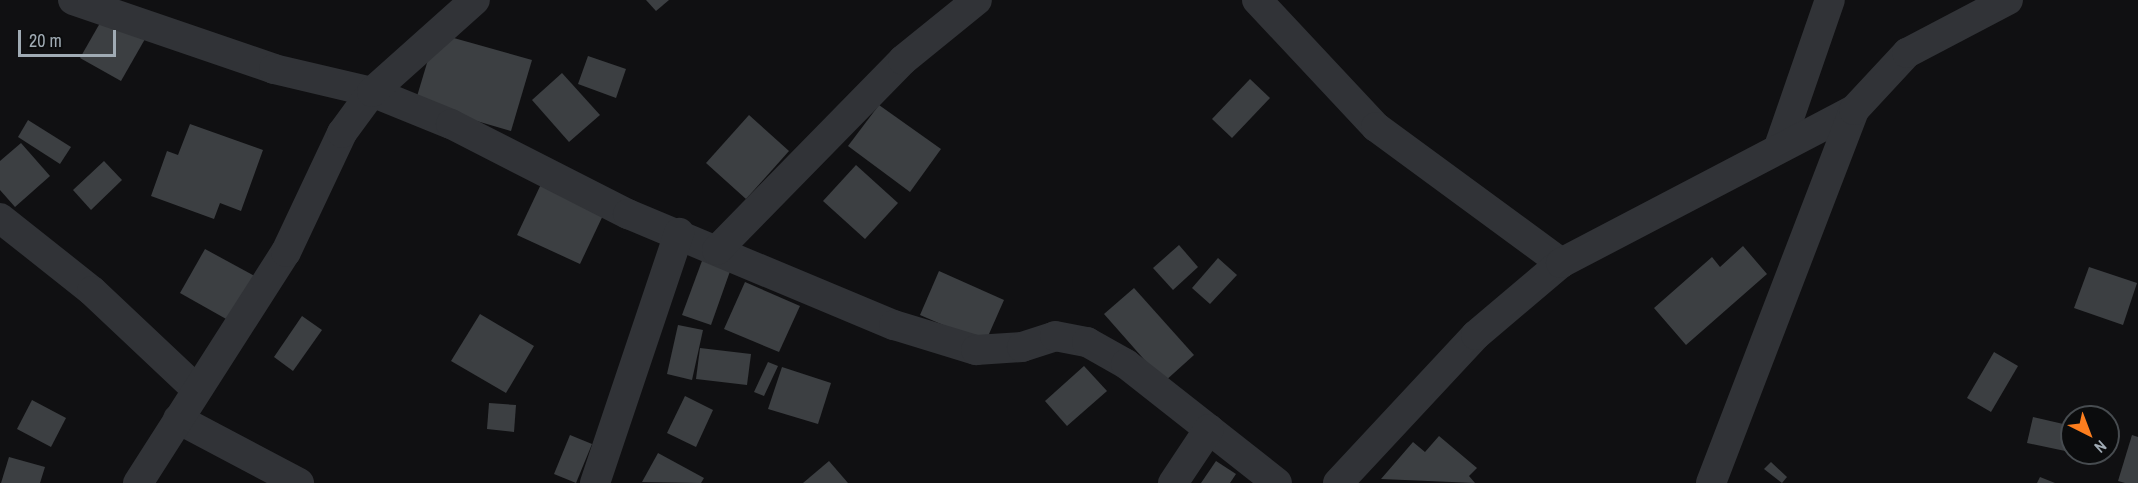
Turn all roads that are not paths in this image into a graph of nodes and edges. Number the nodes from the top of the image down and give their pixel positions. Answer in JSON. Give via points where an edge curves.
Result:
{"nodes":[{"id":1,"x":73,"y":0,"type":"edge"},
{"id":2,"x":475,"y":0,"type":"edge"},
{"id":3,"x":977,"y":0,"type":"edge"},
{"id":4,"x":1257,"y":0,"type":"edge"},
{"id":5,"x":1830,"y":0,"type":"edge"},
{"id":6,"x":2008,"y":0,"type":"edge"},
{"id":7,"x":372,"y":92,"type":"junction"},
{"id":8,"x":1854,"y":110,"type":"junction"},
{"id":9,"x":1780,"y":144,"type":"junction"},
{"id":10,"x":0,"y":218,"type":"edge"},
{"id":11,"x":679,"y":233,"type":"junction"},
{"id":12,"x":717,"y":250,"type":"junction"},
{"id":13,"x":1561,"y":263,"type":"junction"},
{"id":14,"x":197,"y":390,"type":"junction"},
{"id":15,"x":178,"y":419,"type":"junction"},
{"id":16,"x":1209,"y":429,"type":"junction"},
{"id":17,"x":138,"y":483,"type":"edge"},
{"id":18,"x":299,"y":483,"type":"edge"},
{"id":19,"x":595,"y":483,"type":"edge"},
{"id":20,"x":1173,"y":483,"type":"edge"},
{"id":21,"x":1277,"y":483,"type":"edge"},
{"id":22,"x":1338,"y":483,"type":"edge"},
{"id":23,"x":1711,"y":483,"type":"edge"}],
"edges":[{"from":1,"to":7,"type":"street","via":[[274,69]]},
{"from":2,"to":7,"type":"street"},
{"from":3,"to":12,"type":"street","via":[[903,60]]},
{"from":4,"to":13,"type":"street","via":[[1376,127]]},
{"from":5,"to":9,"type":"street"},
{"from":6,"to":8,"type":"street","via":[[1907,53]]},
{"from":7,"to":11,"type":"street","via":[[451,124],[628,214]]},
{"from":7,"to":14,"type":"street","via":[[342,133],[286,252]]},
{"from":8,"to":9,"type":"street"},
{"from":8,"to":23,"type":"street"},
{"from":9,"to":13,"type":"street"},
{"from":10,"to":14,"type":"street","via":[[92,291]]},
{"from":11,"to":12,"type":"street"},
{"from":11,"to":19,"type":"street"},
{"from":12,"to":16,"type":"street","via":[[894,325],[975,351],[1022,347],[1055,336],[1087,342],[1126,364]]},
{"from":13,"to":22,"type":"street","via":[[1476,335]]},
{"from":14,"to":15,"type":"street"},
{"from":15,"to":17,"type":"street"},
{"from":15,"to":18,"type":"street"},
{"from":16,"to":20,"type":"street"},
{"from":16,"to":21,"type":"street"}]}
